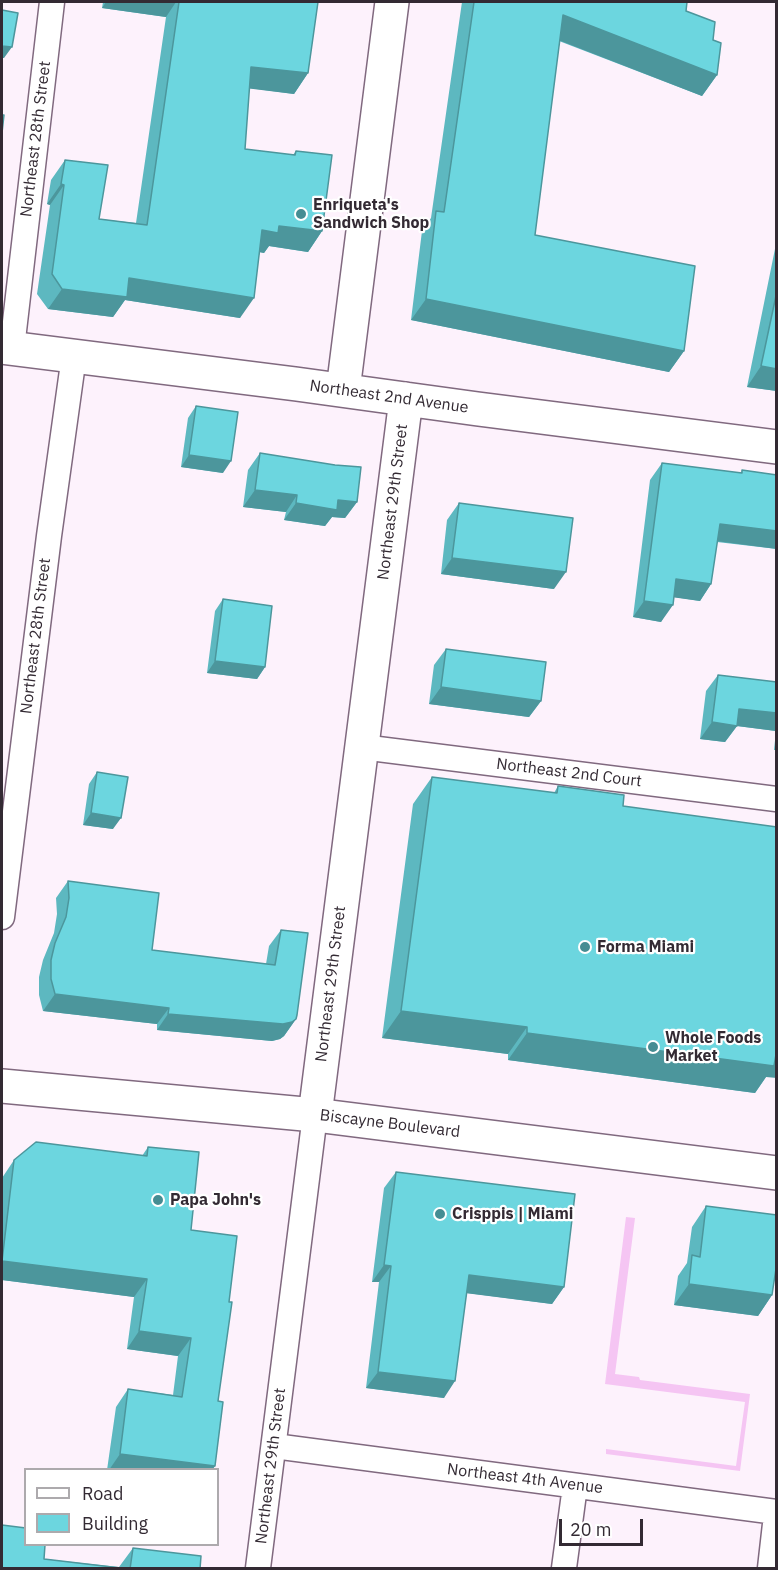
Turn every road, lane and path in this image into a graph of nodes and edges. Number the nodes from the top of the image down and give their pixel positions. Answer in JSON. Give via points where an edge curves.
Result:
{"nodes":[{"id":1,"x":52,"y":2,"type":"edge"},
{"id":2,"x":392,"y":2,"type":"edge"},
{"id":3,"x":7,"y":348,"type":"edge"},
{"id":4,"x":74,"y":356,"type":"junction"},
{"id":5,"x":343,"y":390,"type":"junction"},
{"id":6,"x":406,"y":399,"type":"junction"},
{"id":7,"x":777,"y":447,"type":"edge"},
{"id":8,"x":362,"y":747,"type":"junction"},
{"id":9,"x":777,"y":799,"type":"edge"},
{"id":10,"x":2,"y":917,"type":"edge"},
{"id":11,"x":2,"y":1086,"type":"edge"},
{"id":12,"x":315,"y":1114,"type":"junction"},
{"id":13,"x":777,"y":1173,"type":"edge"},
{"id":14,"x":274,"y":1446,"type":"junction"},
{"id":15,"x":574,"y":1486,"type":"junction"},
{"id":16,"x":777,"y":1514,"type":"edge"},
{"id":17,"x":258,"y":1569,"type":"edge"},
{"id":18,"x":564,"y":1569,"type":"edge"},
{"id":19,"x":770,"y":1569,"type":"edge"}],
"edges":[{"from":1,"to":3,"type":"street","name":"Northeast 28th Street"},
{"from":2,"to":5,"type":"main road"},
{"from":3,"to":4,"type":"main road","name":"Northeast 2nd Avenue"},
{"from":4,"to":5,"type":"main road","name":"Northeast 2nd Avenue"},
{"from":4,"to":10,"type":"street","name":"Northeast 28th Street"},
{"from":5,"to":6,"type":"main road","name":"Northeast 2nd Avenue"},
{"from":6,"to":7,"type":"main road","name":"Northeast 2nd Avenue"},
{"from":6,"to":8,"type":"main road","name":"Northeast 29th Street"},
{"from":8,"to":9,"type":"street","name":"Northeast 2nd Court"},
{"from":8,"to":12,"type":"main road","name":"Northeast 29th Street"},
{"from":11,"to":12,"type":"main road","name":"Biscayne Boulevard"},
{"from":12,"to":13,"type":"main road","name":"Biscayne Boulevard"},
{"from":12,"to":14,"type":"street","name":"Northeast 29th Street"},
{"from":14,"to":15,"type":"street","name":"Northeast 4th Avenue"},
{"from":14,"to":17,"type":"street","name":"Northeast 29th Street"},
{"from":15,"to":16,"type":"street","name":"Northeast 4th Avenue"},
{"from":15,"to":18,"type":"street"},
{"from":16,"to":19,"type":"street"}]}
